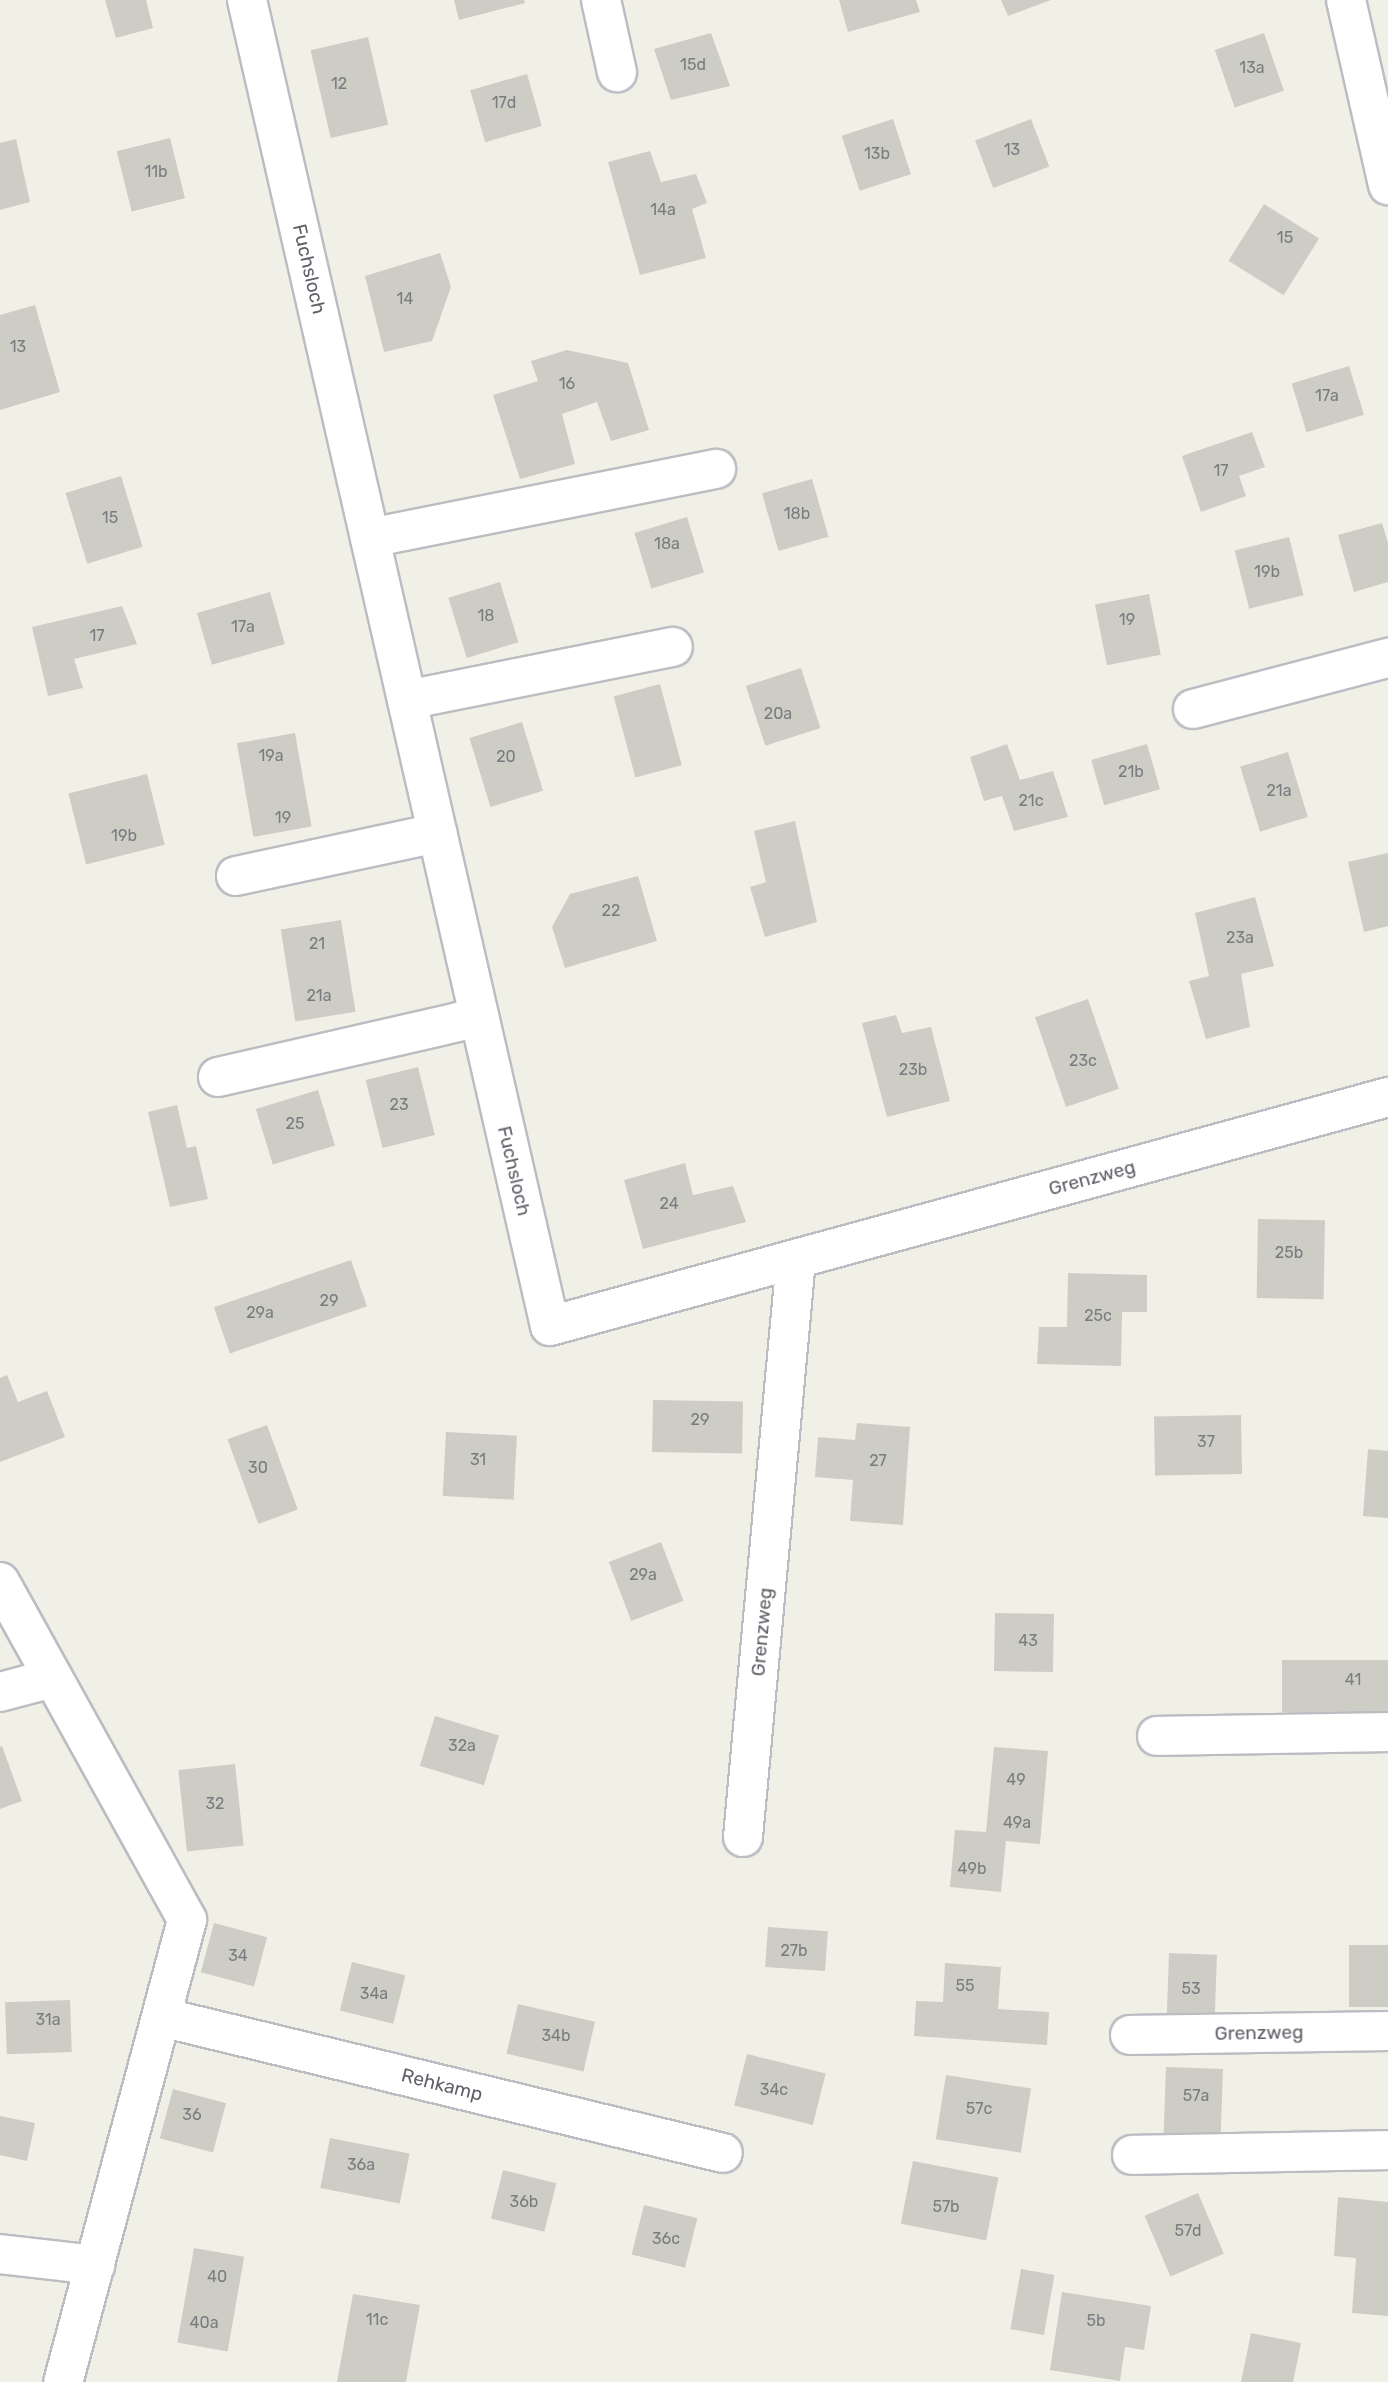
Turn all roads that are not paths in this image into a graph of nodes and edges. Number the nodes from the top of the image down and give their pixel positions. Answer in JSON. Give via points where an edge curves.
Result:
{"nodes":[{"id":1,"x":247,"y":0,"type":"edge"},
{"id":2,"x":601,"y":0,"type":"edge"},
{"id":3,"x":1346,"y":0,"type":"edge"},
{"id":4,"x":617,"y":72,"type":"dead end"},
{"id":5,"x":1388,"y":185,"type":"edge"},
{"id":6,"x":716,"y":468,"type":"dead end"},
{"id":7,"x":370,"y":537,"type":"junction"},
{"id":8,"x":673,"y":647,"type":"dead end"},
{"id":9,"x":1388,"y":657,"type":"edge"},
{"id":10,"x":407,"y":700,"type":"junction"},
{"id":11,"x":1193,"y":709,"type":"dead end"},
{"id":12,"x":437,"y":833,"type":"junction"},
{"id":13,"x":236,"y":876,"type":"dead end"},
{"id":14,"x":479,"y":1017,"type":"junction"},
{"id":15,"x":218,"y":1077,"type":"dead end"},
{"id":16,"x":1388,"y":1097,"type":"edge"},
{"id":17,"x":796,"y":1259,"type":"junction"},
{"id":18,"x":550,"y":1326,"type":"joint"},
{"id":19,"x":0,"y":1581,"type":"edge"},
{"id":20,"x":54,"y":1678,"type":"junction"},
{"id":21,"x":0,"y":1692,"type":"edge"},
{"id":22,"x":1388,"y":1732,"type":"edge"},
{"id":23,"x":1157,"y":1736,"type":"dead end"},
{"id":24,"x":743,"y":1837,"type":"dead end"},
{"id":25,"x":161,"y":2017,"type":"junction"},
{"id":26,"x":1388,"y":2031,"type":"edge"},
{"id":27,"x":1130,"y":2035,"type":"dead end"},
{"id":28,"x":1388,"y":2150,"type":"edge"},
{"id":29,"x":723,"y":2153,"type":"dead end"},
{"id":30,"x":1132,"y":2155,"type":"dead end"},
{"id":31,"x":0,"y":2254,"type":"edge"},
{"id":32,"x":95,"y":2265,"type":"junction"},
{"id":33,"x":63,"y":2382,"type":"edge"}],
"edges":[{"from":1,"to":7,"type":"street","name":"Fuchsloch"},
{"from":2,"to":4,"type":"street"},
{"from":3,"to":5,"type":"street"},
{"from":6,"to":7,"type":"street"},
{"from":7,"to":10,"type":"street","name":"Fuchsloch"},
{"from":8,"to":10,"type":"street"},
{"from":9,"to":11,"type":"street"},
{"from":10,"to":12,"type":"street","name":"Fuchsloch"},
{"from":12,"to":13,"type":"street"},
{"from":12,"to":14,"type":"street","name":"Fuchsloch"},
{"from":14,"to":15,"type":"street"},
{"from":14,"to":18,"type":"street","name":"Fuchsloch"},
{"from":16,"to":17,"type":"street","name":"Grenzweg"},
{"from":17,"to":18,"type":"street","name":"Grenzweg"},
{"from":17,"to":24,"type":"street","name":"Grenzweg"},
{"from":19,"to":20,"type":"street"},
{"from":20,"to":21,"type":"street"},
{"from":20,"to":25,"type":"street","via":[[187,1920]]},
{"from":22,"to":23,"type":"street"},
{"from":25,"to":29,"type":"street","name":"Rehkamp"},
{"from":25,"to":32,"type":"street"},
{"from":26,"to":27,"type":"street","name":"Grenzweg"},
{"from":28,"to":30,"type":"street"},
{"from":31,"to":32,"type":"street"},
{"from":32,"to":33,"type":"street"}]}
